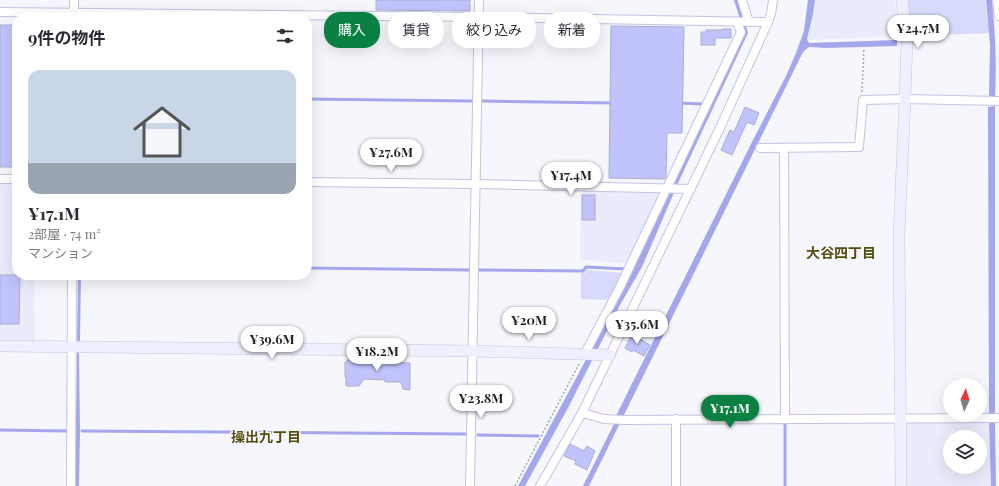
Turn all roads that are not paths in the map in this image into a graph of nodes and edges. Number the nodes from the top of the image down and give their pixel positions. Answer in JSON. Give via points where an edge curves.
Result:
{"nodes":[{"id":1,"x":74,"y":0,"type":"edge"},
{"id":2,"x":478,"y":0,"type":"edge"},
{"id":3,"x":742,"y":0,"type":"edge"},
{"id":4,"x":773,"y":0,"type":"edge"},
{"id":5,"x":902,"y":0,"type":"edge"},
{"id":6,"x":997,"y":0,"type":"edge"},
{"id":7,"x":0,"y":12,"type":"edge"},
{"id":8,"x":12,"y":12,"type":"edge"},
{"id":9,"x":74,"y":12,"type":"edge"},
{"id":10,"x":478,"y":12,"type":"edge"},
{"id":11,"x":312,"y":16,"type":"edge"},
{"id":12,"x":999,"y":16,"type":"edge"},
{"id":13,"x":452,"y":17,"type":"edge"},
{"id":14,"x":536,"y":18,"type":"edge"},
{"id":15,"x":737,"y":22,"type":"junction"},
{"id":16,"x":749,"y":22,"type":"junction"},
{"id":17,"x":768,"y":22,"type":"junction"},
{"id":18,"x":477,"y":48,"type":"edge"},
{"id":19,"x":906,"y":99,"type":"junction"},
{"id":20,"x":999,"y":101,"type":"edge"},
{"id":21,"x":760,"y":148,"type":"dead end"},
{"id":22,"x":784,"y":148,"type":"junction"},
{"id":23,"x":0,"y":179,"type":"edge"},
{"id":24,"x":12,"y":179,"type":"edge"},
{"id":25,"x":312,"y":182,"type":"edge"},
{"id":26,"x":475,"y":184,"type":"junction"},
{"id":27,"x":668,"y":188,"type":"junction"},
{"id":28,"x":690,"y":189,"type":"junction"},
{"id":29,"x":72,"y":280,"type":"edge"},
{"id":30,"x":0,"y":346,"type":"edge"},
{"id":31,"x":71,"y":347,"type":"junction"},
{"id":32,"x":472,"y":351,"type":"junction"},
{"id":33,"x":584,"y":355,"type":"junction"},
{"id":34,"x":610,"y":355,"type":"junction"},
{"id":35,"x":582,"y":413,"type":"junction"},
{"id":36,"x":785,"y":418,"type":"junction"},
{"id":37,"x":994,"y":418,"type":"edge"},
{"id":38,"x":676,"y":419,"type":"junction"},
{"id":39,"x":900,"y":419,"type":"junction"},
{"id":40,"x":71,"y":486,"type":"edge"},
{"id":41,"x":470,"y":486,"type":"edge"},
{"id":42,"x":540,"y":486,"type":"edge"},
{"id":43,"x":676,"y":486,"type":"edge"},
{"id":44,"x":901,"y":486,"type":"edge"}],
"edges":[{"from":1,"to":9,"type":"street"},
{"from":2,"to":10,"type":"street"},
{"from":3,"to":16,"type":"street"},
{"from":4,"to":17,"type":"street"},
{"from":5,"to":19,"type":"street","via":[[906,40]]},
{"from":6,"to":12,"type":"street"},
{"from":7,"to":8,"type":"street"},
{"from":11,"to":13,"type":"street"},
{"from":14,"to":15,"type":"street"},
{"from":15,"to":16,"type":"street"},
{"from":15,"to":27,"type":"street","via":[[741,32]]},
{"from":16,"to":17,"type":"street"},
{"from":17,"to":28,"type":"street"},
{"from":18,"to":26,"type":"street"},
{"from":19,"to":20,"type":"street"},
{"from":19,"to":22,"type":"street","via":[[863,100],[859,147]]},
{"from":19,"to":39,"type":"street","via":[[899,233]]},
{"from":21,"to":22,"type":"street"},
{"from":22,"to":36,"type":"street"},
{"from":23,"to":24,"type":"street"},
{"from":25,"to":26,"type":"street"},
{"from":26,"to":27,"type":"street"},
{"from":26,"to":32,"type":"street"},
{"from":27,"to":28,"type":"street"},
{"from":27,"to":33,"type":"street"},
{"from":28,"to":34,"type":"street"},
{"from":29,"to":31,"type":"street"},
{"from":30,"to":31,"type":"street"},
{"from":31,"to":32,"type":"street"},
{"from":31,"to":40,"type":"street"},
{"from":32,"to":33,"type":"street"},
{"from":32,"to":41,"type":"street"},
{"from":33,"to":34,"type":"street"},
{"from":34,"to":35,"type":"street"},
{"from":35,"to":38,"type":"street","via":[[604,419]]},
{"from":35,"to":42,"type":"street"},
{"from":36,"to":38,"type":"street"},
{"from":36,"to":39,"type":"street"},
{"from":37,"to":39,"type":"street"},
{"from":38,"to":43,"type":"street"},
{"from":39,"to":44,"type":"street"}]}
